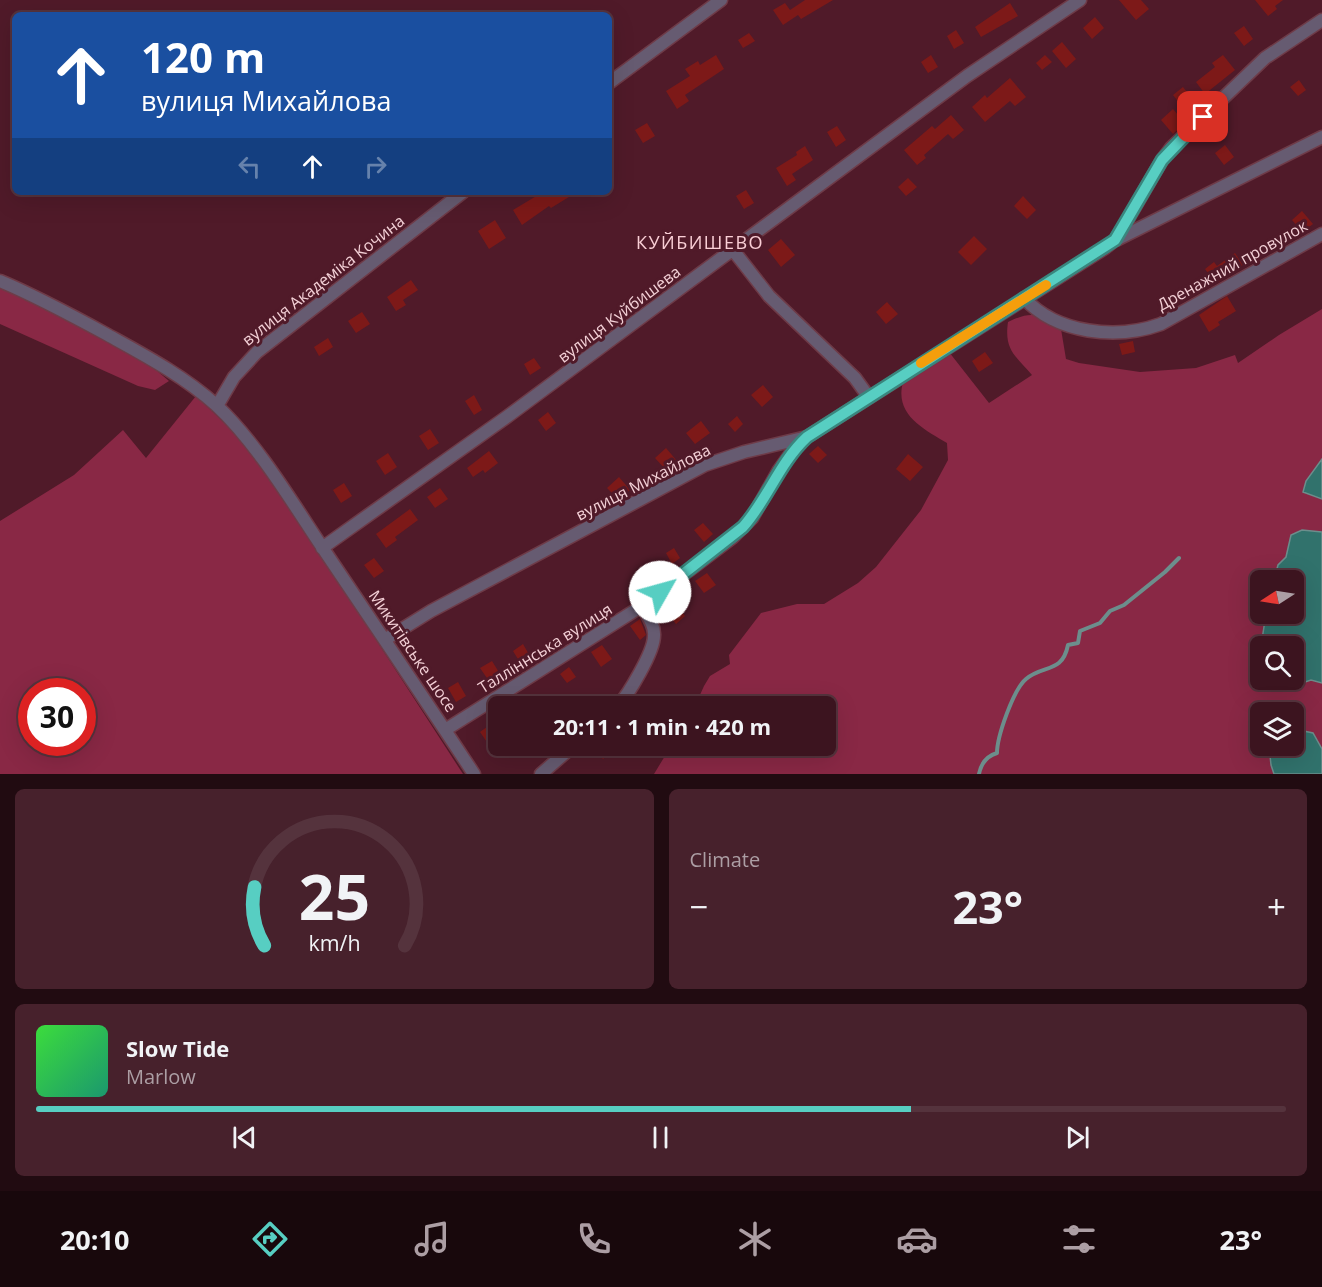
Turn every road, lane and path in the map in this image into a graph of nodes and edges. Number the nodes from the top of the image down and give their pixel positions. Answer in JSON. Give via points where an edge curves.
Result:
{"nodes":[{"id":1,"x":721,"y":0,"type":"edge"},
{"id":2,"x":1080,"y":0,"type":"edge"},
{"id":3,"x":1322,"y":20,"type":"edge"},
{"id":4,"x":612,"y":81,"type":"edge"},
{"id":5,"x":1322,"y":137,"type":"edge"},
{"id":6,"x":459,"y":195,"type":"edge"},
{"id":7,"x":1322,"y":234,"type":"edge"},
{"id":8,"x":1115,"y":240,"type":"junction"},
{"id":9,"x":733,"y":250,"type":"junction"},
{"id":10,"x":0,"y":281,"type":"edge"},
{"id":11,"x":1024,"y":298,"type":"junction"},
{"id":12,"x":868,"y":396,"type":"junction"},
{"id":13,"x":217,"y":406,"type":"junction"},
{"id":14,"x":807,"y":437,"type":"junction"},
{"id":15,"x":322,"y":548,"type":"junction"},
{"id":16,"x":642,"y":606,"type":"junction"},
{"id":17,"x":386,"y":639,"type":"junction"},
{"id":18,"x":626,"y":696,"type":"edge"},
{"id":19,"x":445,"y":730,"type":"junction"},
{"id":20,"x":562,"y":756,"type":"edge"},
{"id":21,"x":474,"y":774,"type":"edge"},
{"id":22,"x":541,"y":774,"type":"edge"}],
"edges":[{"from":1,"to":4,"type":"street"},
{"from":2,"to":9,"type":"street","name":"вулиця Куйбишева","via":[[967,76]]},
{"from":3,"to":8,"type":"street","name":"вулиця Михайлова","via":[[1265,58],[1171,148]]},
{"from":5,"to":8,"type":"street"},
{"from":6,"to":13,"type":"street","name":"вулиця Академіка Кочина","via":[[257,352],[234,377]]},
{"from":7,"to":11,"type":"street","name":"Дренажний провулок","via":[[1148,329],[1077,329],[1036,309]]},
{"from":8,"to":11,"type":"street","name":"вулиця Михайлова"},
{"from":9,"to":12,"type":"street","via":[[769,296],[855,378]]},
{"from":9,"to":15,"type":"street","name":"вулиця Куйбишева","via":[[518,410]]},
{"from":10,"to":13,"type":"street","name":"Микитівське шосе","via":[[133,349]]},
{"from":11,"to":12,"type":"street","name":"вулиця Михайлова"},
{"from":12,"to":14,"type":"street","name":"вулиця Михайлова"},
{"from":13,"to":15,"type":"street","name":"Микитівське шосе","via":[[252,447]]},
{"from":14,"to":16,"type":"street","name":"Талліннська вулиця","via":[[779,470],[752,518]]},
{"from":14,"to":17,"type":"street","name":"вулиця Михайлова","via":[[705,465],[431,611]]},
{"from":15,"to":17,"type":"street","name":"Микитівське шосе"},
{"from":16,"to":18,"type":"street","via":[[653,626],[654,637]]},
{"from":16,"to":19,"type":"street","name":"Талліннська вулиця"},
{"from":17,"to":19,"type":"street","name":"Микитівське шосе"},
{"from":19,"to":21,"type":"street","name":"Микитівське шосе"},
{"from":20,"to":22,"type":"street"}]}
